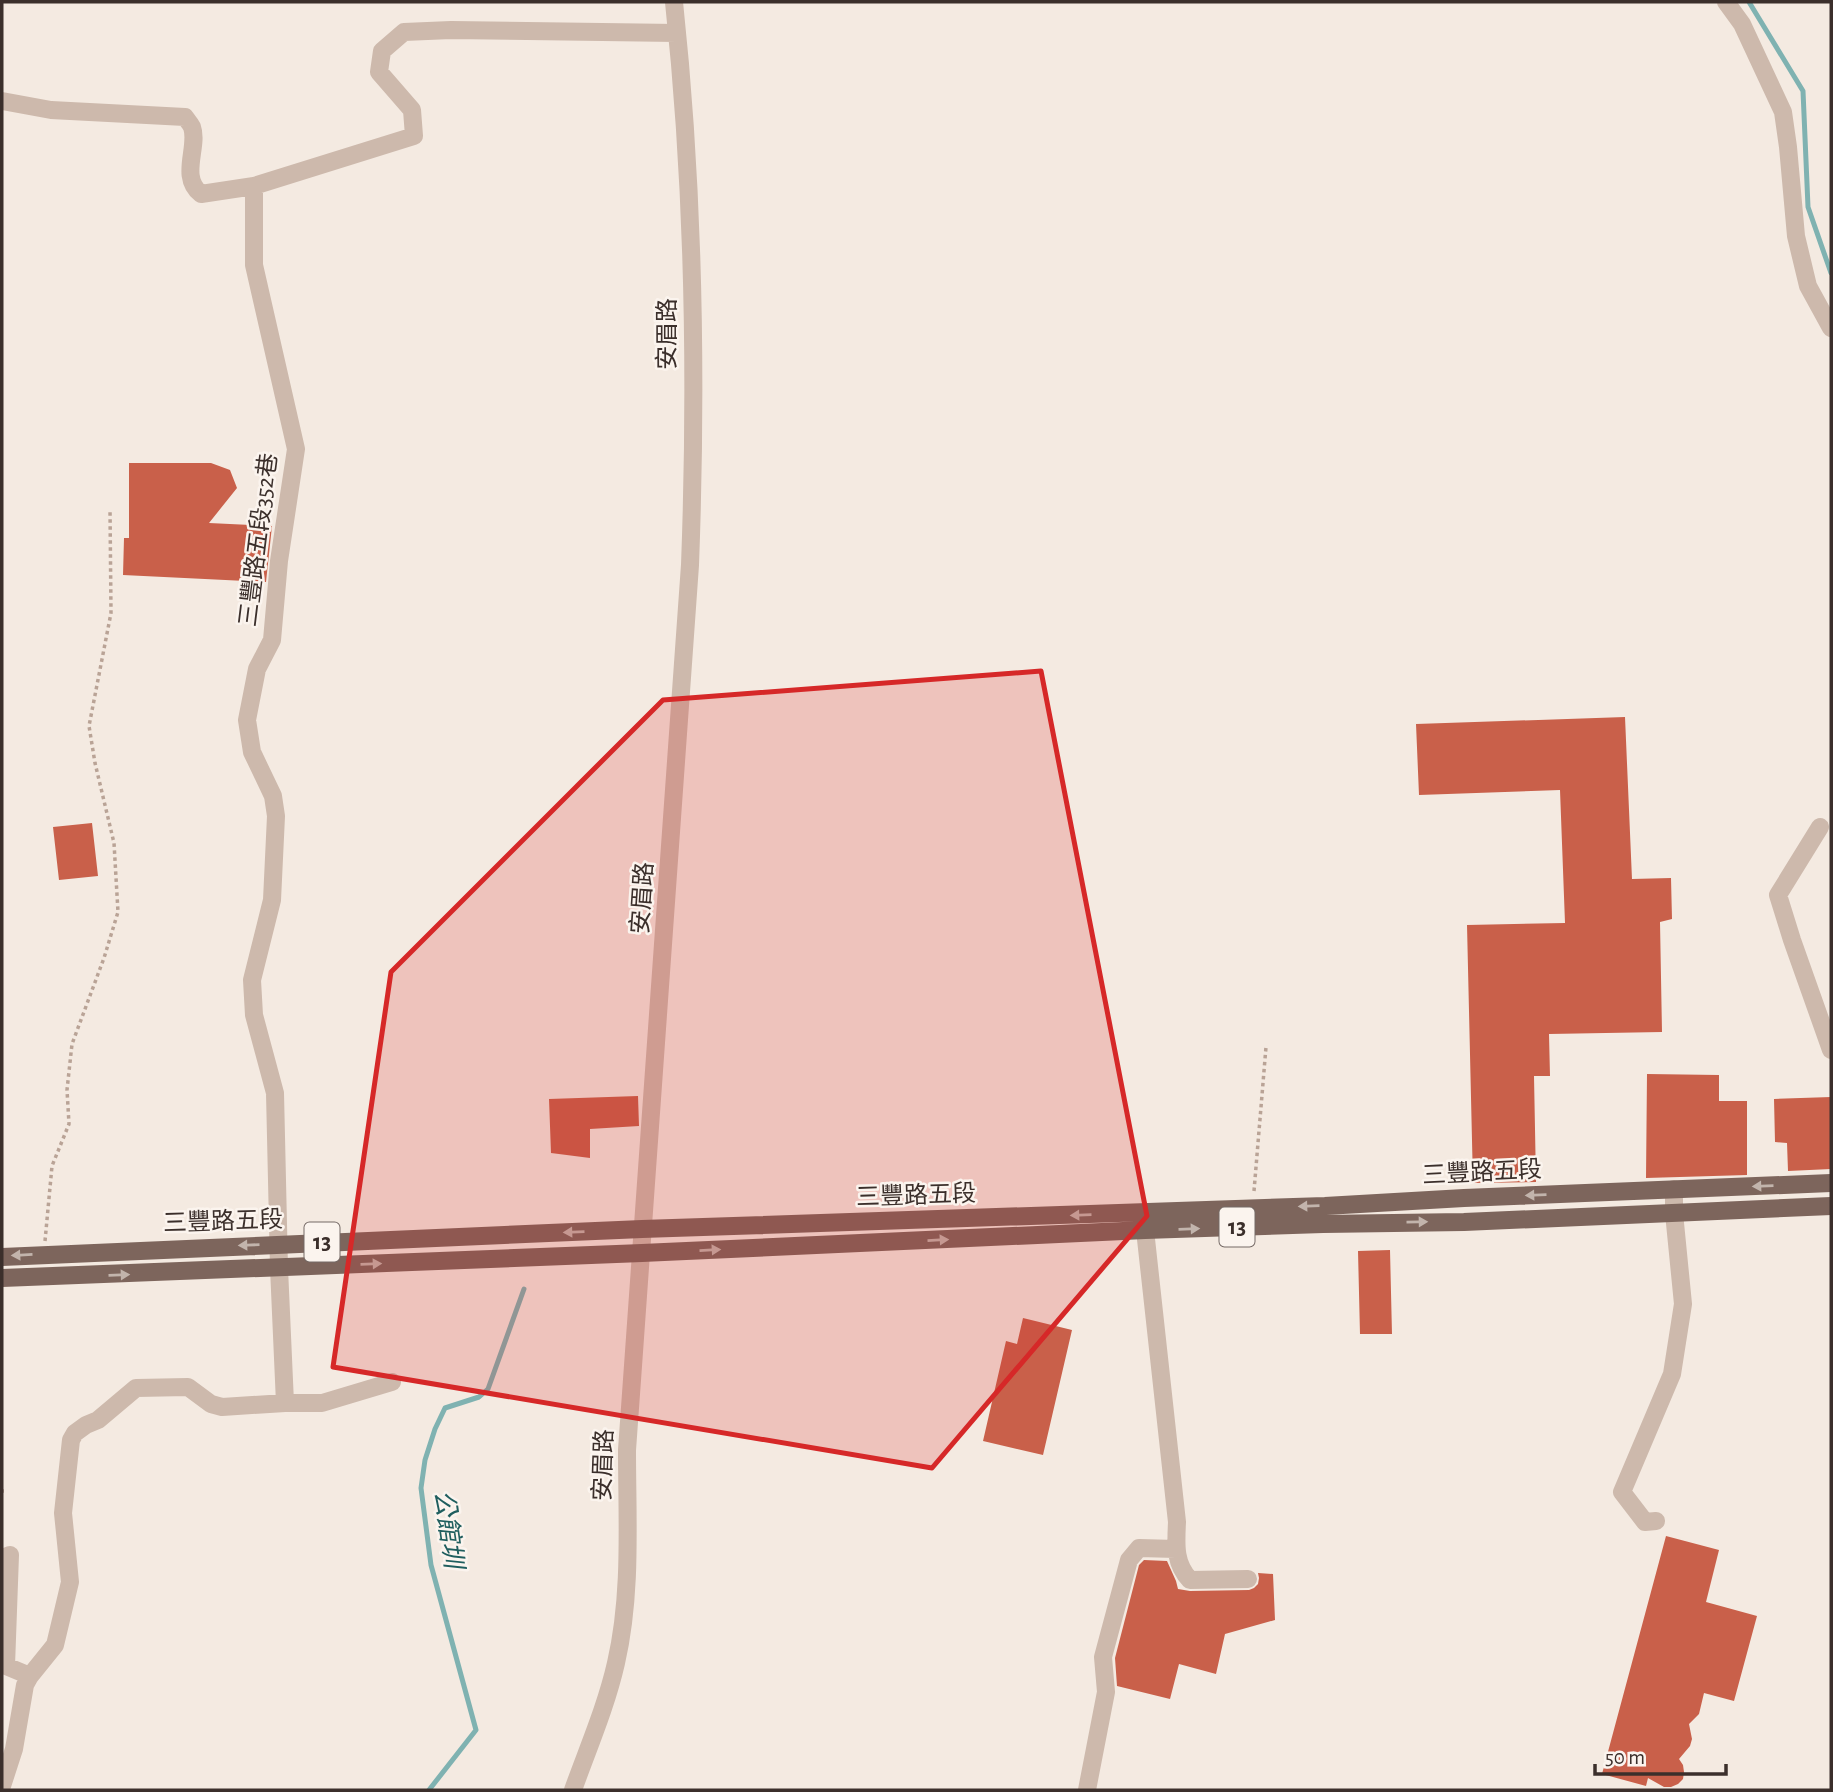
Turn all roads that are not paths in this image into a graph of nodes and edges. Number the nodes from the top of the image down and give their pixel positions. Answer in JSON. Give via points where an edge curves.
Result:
{"nodes":[{"id":1,"x":674,"y":2,"type":"edge"},
{"id":2,"x":1726,"y":2,"type":"edge"},
{"id":3,"x":677,"y":33,"type":"junction"},
{"id":4,"x":2,"y":102,"type":"edge"},
{"id":5,"x":254,"y":186,"type":"junction"},
{"id":6,"x":1831,"y":328,"type":"edge"},
{"id":7,"x":1820,"y":827,"type":"dead end"},
{"id":8,"x":1831,"y":1050,"type":"edge"},
{"id":9,"x":1831,"y":1183,"type":"edge"},
{"id":10,"x":1674,"y":1189,"type":"junction"},
{"id":11,"x":1831,"y":1206,"type":"edge"},
{"id":12,"x":1674,"y":1213,"type":"junction"},
{"id":13,"x":1145,"y":1221,"type":"junction"},
{"id":14,"x":642,"y":1229,"type":"junction"},
{"id":15,"x":279,"y":1244,"type":"junction"},
{"id":16,"x":642,"y":1253,"type":"junction"},
{"id":17,"x":2,"y":1257,"type":"edge"},
{"id":18,"x":279,"y":1268,"type":"junction"},
{"id":19,"x":2,"y":1278,"type":"edge"},
{"id":20,"x":393,"y":1382,"type":"dead end"},
{"id":21,"x":285,"y":1403,"type":"junction"},
{"id":22,"x":1656,"y":1521,"type":"dead end"},
{"id":23,"x":1176,"y":1549,"type":"junction"},
{"id":24,"x":2,"y":1558,"type":"edge"},
{"id":25,"x":1248,"y":1579,"type":"dead end"},
{"id":26,"x":30,"y":1676,"type":"junction"},
{"id":27,"x":2,"y":1786,"type":"edge"},
{"id":28,"x":573,"y":1790,"type":"edge"},
{"id":29,"x":1087,"y":1790,"type":"edge"}],
"edges":[{"from":1,"to":3,"type":"street","name":"安眉路"},
{"from":2,"to":6,"type":"street","via":[[1742,24],[1783,112],[1796,236],[1808,286]]},
{"from":3,"to":5,"type":"street","via":[[404,32],[382,51],[379,72],[412,110],[414,136]]},
{"from":3,"to":14,"type":"street","name":"安眉路","via":[[692,275],[693,490]]},
{"from":4,"to":5,"type":"street","via":[[51,110],[185,117],[193,129],[190,174],[194,188],[201,194]]},
{"from":5,"to":15,"type":"street","name":"三豐路五段352巷","via":[[254,265],[296,449],[272,640],[257,669],[247,720],[252,752],[276,816],[272,900],[253,980],[254,1015],[275,1093]]},
{"from":7,"to":8,"type":"street","via":[[1779,895]]},
{"from":9,"to":10,"type":"main road","name":"三豐路五段","number":"13","one_way":true},
{"from":10,"to":12,"type":"street"},
{"from":10,"to":13,"type":"main road","name":"三豐路五段","number":"13","one_way":true,"via":[[1252,1208]]},
{"from":11,"to":12,"type":"main road","name":"三豐路五段","number":"13"},
{"from":13,"to":12,"type":"main road","name":"三豐路五段","number":"13","one_way":true,"via":[[1464,1222]]},
{"from":12,"to":22,"type":"street","via":[[1683,1304],[1672,1374],[1622,1492],[1645,1522]]},
{"from":13,"to":14,"type":"main road","name":"三豐路五段","number":"13","one_way":true},
{"from":16,"to":13,"type":"main road","name":"三豐路五段","number":"13","one_way":true},
{"from":13,"to":23,"type":"street","via":[[1178,1522]]},
{"from":14,"to":15,"type":"main road","name":"三豐路五段","number":"13","one_way":true},
{"from":14,"to":16,"type":"street","name":"安眉路"},
{"from":15,"to":17,"type":"main road","name":"三豐路五段","number":"13","one_way":true},
{"from":15,"to":18,"type":"street","name":"三豐路五段352巷"},
{"from":18,"to":16,"type":"main road","name":"三豐路五段","number":"13","one_way":true},
{"from":16,"to":28,"type":"street","name":"安眉路","via":[[627,1450],[627,1585],[617,1661]]},
{"from":19,"to":18,"type":"main road","name":"三豐路五段","number":"13","one_way":true},
{"from":18,"to":21,"type":"street","name":"三豐路五段352巷"},
{"from":20,"to":21,"type":"street","via":[[322,1403]]},
{"from":21,"to":26,"type":"street","via":[[222,1407],[188,1387],[136,1388],[75,1433],[63,1513],[70,1582],[55,1645]]},
{"from":23,"to":25,"type":"street","via":[[1182,1572],[1190,1580]]},
{"from":23,"to":29,"type":"street","via":[[1139,1548],[1129,1560],[1103,1657],[1106,1692]]},
{"from":24,"to":26,"type":"street","via":[[10,1555],[6,1666]]},
{"from":26,"to":27,"type":"street"}]}
